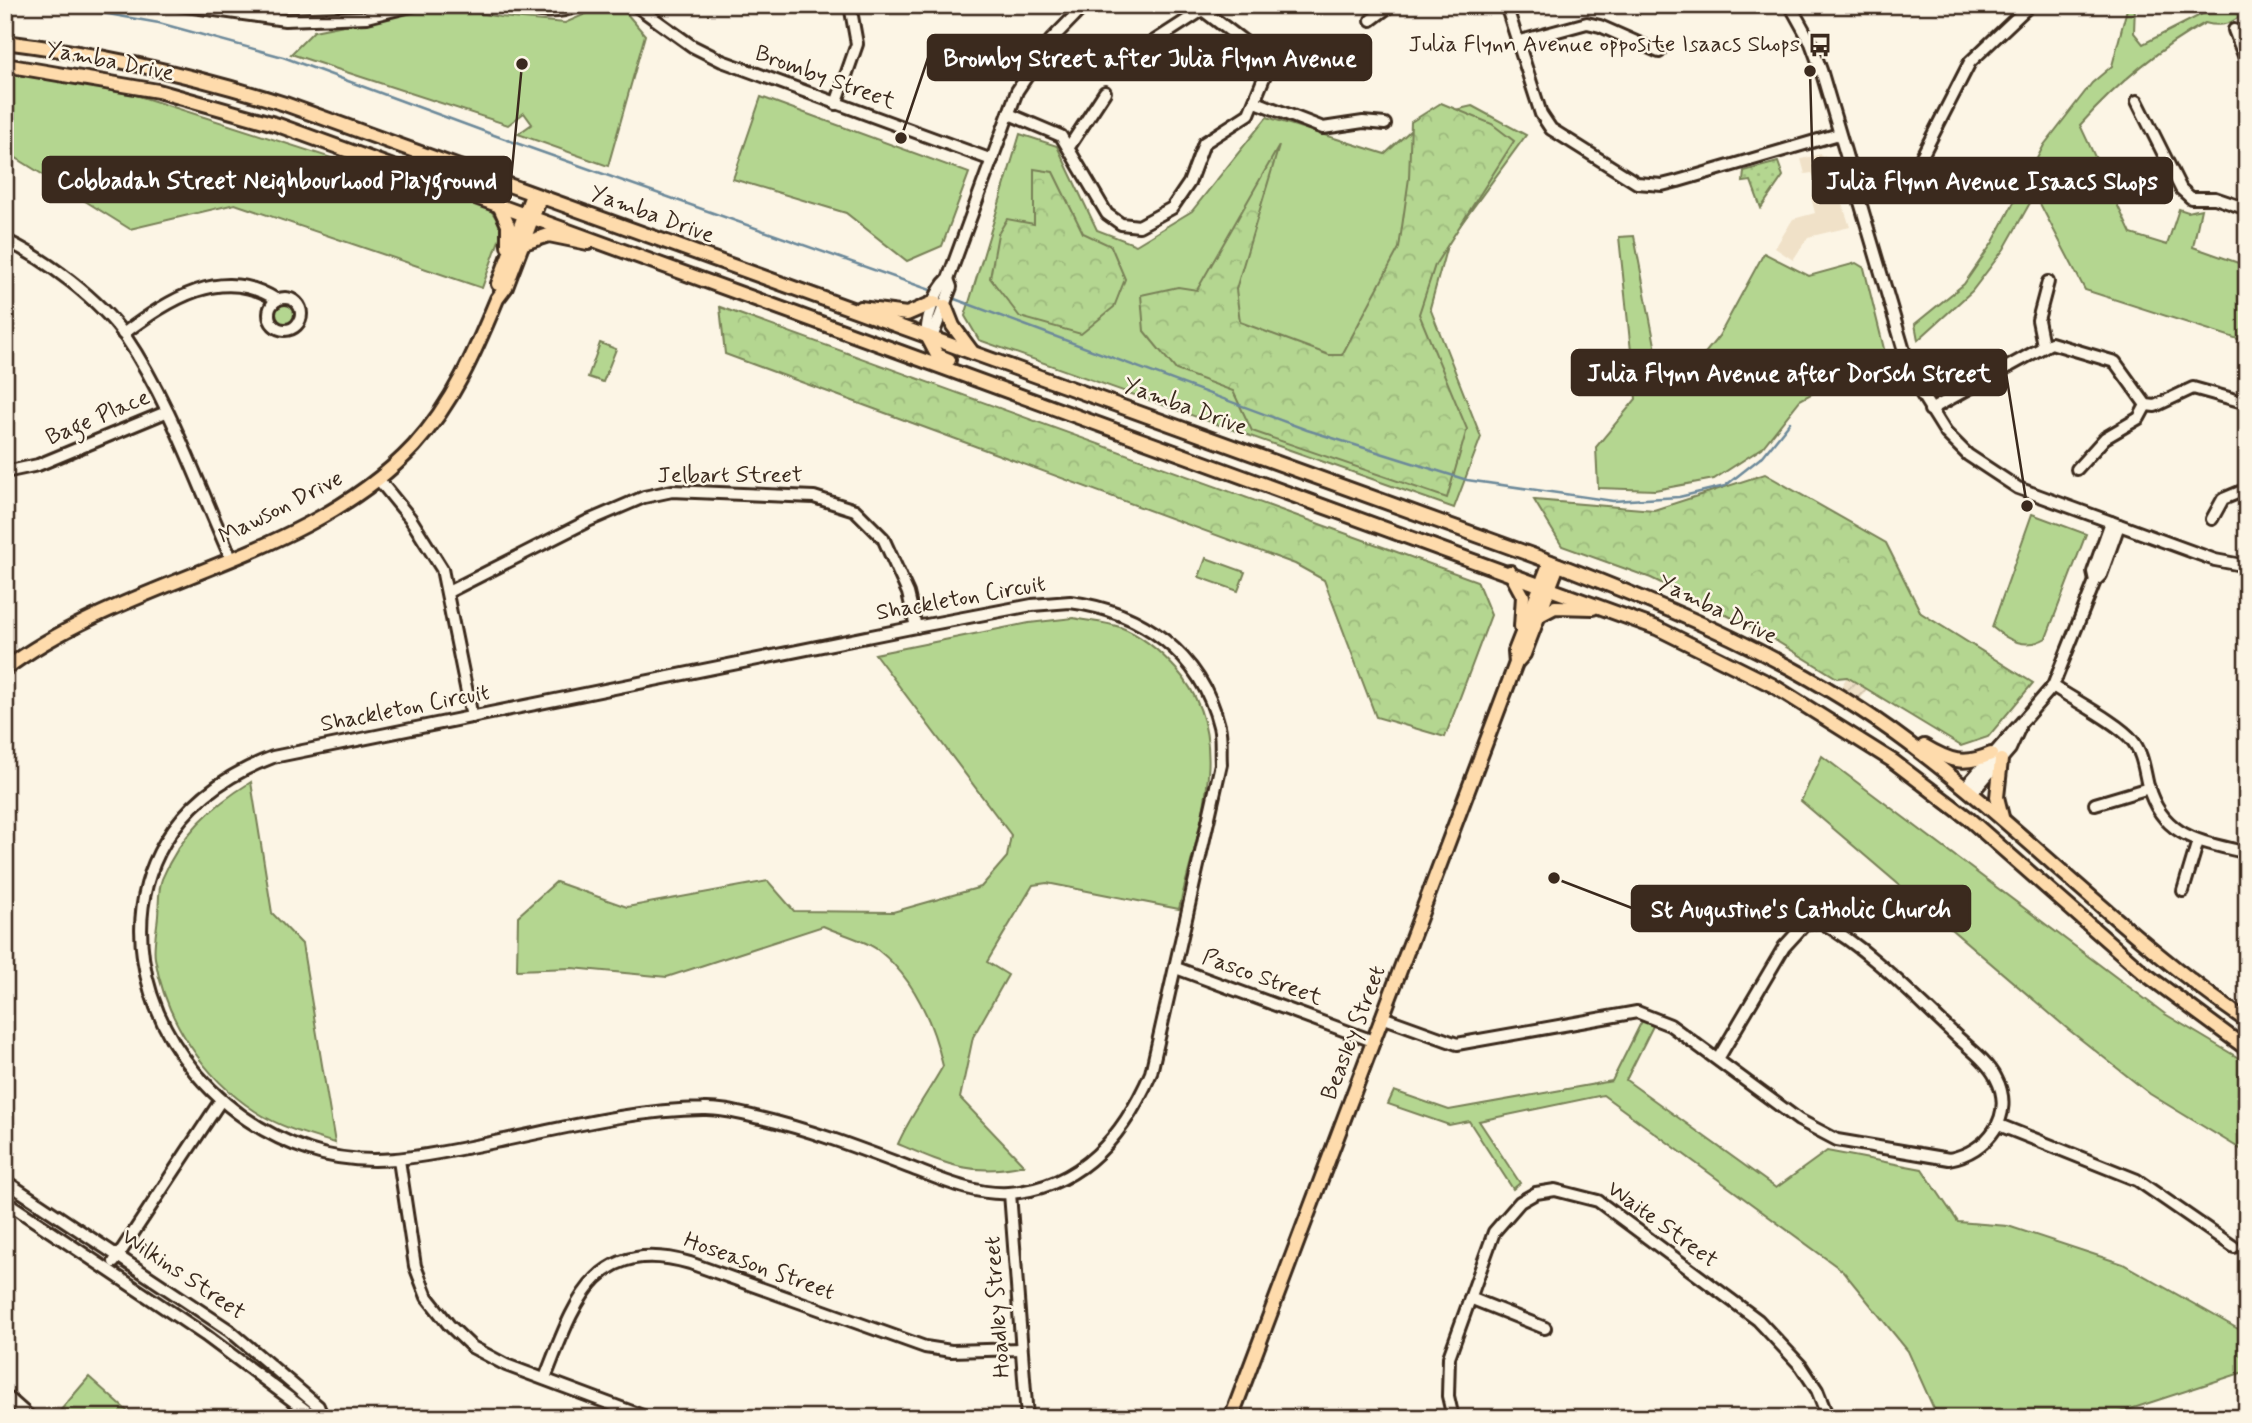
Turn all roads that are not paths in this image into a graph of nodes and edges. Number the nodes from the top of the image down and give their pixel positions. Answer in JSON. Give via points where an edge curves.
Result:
{"nodes":[{"id":1,"x":179,"y":5,"type":"edge"},
{"id":2,"x":415,"y":5,"type":"edge"},
{"id":3,"x":508,"y":5,"type":"edge"},
{"id":4,"x":581,"y":5,"type":"edge"},
{"id":5,"x":850,"y":5,"type":"edge"},
{"id":6,"x":1084,"y":5,"type":"edge"},
{"id":7,"x":1391,"y":5,"type":"edge"},
{"id":8,"x":1506,"y":5,"type":"edge"},
{"id":9,"x":1790,"y":5,"type":"edge"},
{"id":10,"x":2029,"y":5,"type":"edge"},
{"id":11,"x":640,"y":6,"type":"edge"},
{"id":12,"x":1198,"y":8,"type":"edge"},
{"id":13,"x":1371,"y":20,"type":"dead end"},
{"id":14,"x":2234,"y":30,"type":"dead end"},
{"id":15,"x":5,"y":42,"type":"edge"},
{"id":16,"x":1517,"y":42,"type":"junction"},
{"id":17,"x":1659,"y":52,"type":"dead end"},
{"id":18,"x":1144,"y":53,"type":"dead end"},
{"id":19,"x":2247,"y":62,"type":"edge"},
{"id":20,"x":5,"y":65,"type":"edge"},
{"id":21,"x":1105,"y":92,"type":"dead end"},
{"id":22,"x":2137,"y":101,"type":"dead end"},
{"id":23,"x":1256,"y":102,"type":"junction"},
{"id":24,"x":836,"y":104,"type":"junction"},
{"id":25,"x":1009,"y":114,"type":"junction"},
{"id":26,"x":1385,"y":124,"type":"dead end"},
{"id":27,"x":1839,"y":134,"type":"junction"},
{"id":28,"x":1069,"y":147,"type":"junction"},
{"id":29,"x":992,"y":160,"type":"junction"},
{"id":30,"x":1856,"y":192,"type":"junction"},
{"id":31,"x":536,"y":196,"type":"junction"},
{"id":32,"x":499,"y":205,"type":"junction"},
{"id":33,"x":2247,"y":209,"type":"edge"},
{"id":34,"x":529,"y":216,"type":"junction"},
{"id":35,"x":5,"y":240,"type":"edge"},
{"id":36,"x":602,"y":242,"type":"junction"},
{"id":37,"x":524,"y":243,"type":"junction"},
{"id":38,"x":504,"y":267,"type":"junction"},
{"id":39,"x":2048,"y":282,"type":"dead end"},
{"id":40,"x":497,"y":299,"type":"junction"},
{"id":41,"x":277,"y":300,"type":"dead end"},
{"id":42,"x":940,"y":304,"type":"junction"},
{"id":43,"x":849,"y":308,"type":"junction"},
{"id":44,"x":123,"y":334,"type":"junction"},
{"id":45,"x":929,"y":339,"type":"junction"},
{"id":46,"x":2043,"y":345,"type":"junction"},
{"id":47,"x":901,"y":351,"type":"junction"},
{"id":48,"x":973,"y":353,"type":"junction"},
{"id":49,"x":996,"y":385,"type":"junction"},
{"id":50,"x":2247,"y":403,"type":"edge"},
{"id":51,"x":2146,"y":405,"type":"junction"},
{"id":52,"x":1930,"y":410,"type":"junction"},
{"id":53,"x":166,"y":412,"type":"junction"},
{"id":54,"x":2077,"y":468,"type":"dead end"},
{"id":55,"x":5,"y":472,"type":"edge"},
{"id":56,"x":379,"y":480,"type":"junction"},
{"id":57,"x":2247,"y":489,"type":"edge"},
{"id":58,"x":2212,"y":519,"type":"dead end"},
{"id":59,"x":2115,"y":524,"type":"junction"},
{"id":60,"x":231,"y":558,"type":"junction"},
{"id":61,"x":1554,"y":564,"type":"junction"},
{"id":62,"x":2247,"y":566,"type":"edge"},
{"id":63,"x":1509,"y":572,"type":"junction"},
{"id":64,"x":1546,"y":585,"type":"junction"},
{"id":65,"x":448,"y":592,"type":"junction"},
{"id":66,"x":1618,"y":612,"type":"junction"},
{"id":67,"x":1538,"y":616,"type":"junction"},
{"id":68,"x":916,"y":627,"type":"junction"},
{"id":69,"x":1522,"y":634,"type":"junction"},
{"id":70,"x":1516,"y":663,"type":"junction"},
{"id":71,"x":5,"y":669,"type":"edge"},
{"id":72,"x":2055,"y":682,"type":"junction"},
{"id":73,"x":472,"y":717,"type":"junction"},
{"id":74,"x":1904,"y":740,"type":"junction"},
{"id":75,"x":1996,"y":757,"type":"junction"},
{"id":76,"x":2149,"y":788,"type":"junction"},
{"id":77,"x":1969,"y":790,"type":"junction"},
{"id":78,"x":2095,"y":804,"type":"dead end"},
{"id":79,"x":1955,"y":807,"type":"junction"},
{"id":80,"x":2002,"y":818,"type":"junction"},
{"id":81,"x":2198,"y":841,"type":"junction"},
{"id":82,"x":2247,"y":853,"type":"edge"},
{"id":83,"x":2183,"y":891,"type":"dead end"},
{"id":84,"x":1176,"y":968,"type":"junction"},
{"id":85,"x":1382,"y":1017,"type":"junction"},
{"id":86,"x":2247,"y":1021,"type":"edge"},
{"id":87,"x":1373,"y":1041,"type":"junction"},
{"id":88,"x":2247,"y":1049,"type":"edge"},
{"id":89,"x":1718,"y":1059,"type":"junction"},
{"id":90,"x":221,"y":1100,"type":"junction"},
{"id":91,"x":1999,"y":1125,"type":"junction"},
{"id":92,"x":399,"y":1160,"type":"junction"},
{"id":93,"x":5,"y":1181,"type":"edge"},
{"id":94,"x":1010,"y":1193,"type":"junction"},
{"id":95,"x":5,"y":1201,"type":"edge"},
{"id":96,"x":2234,"y":1247,"type":"dead end"},
{"id":97,"x":118,"y":1256,"type":"junction"},
{"id":98,"x":109,"y":1270,"type":"junction"},
{"id":99,"x":1470,"y":1298,"type":"junction"},
{"id":100,"x":1545,"y":1328,"type":"dead end"},
{"id":101,"x":1021,"y":1349,"type":"junction"},
{"id":102,"x":545,"y":1378,"type":"junction"},
{"id":103,"x":5,"y":1395,"type":"edge"},
{"id":104,"x":31,"y":1418,"type":"edge"},
{"id":105,"x":316,"y":1418,"type":"edge"},
{"id":106,"x":323,"y":1418,"type":"edge"},
{"id":107,"x":648,"y":1418,"type":"edge"},
{"id":108,"x":1027,"y":1418,"type":"edge"},
{"id":109,"x":1231,"y":1418,"type":"edge"},
{"id":110,"x":1453,"y":1418,"type":"edge"},
{"id":111,"x":1828,"y":1418,"type":"edge"}],
"edges":[{"from":1,"to":2,"type":"street","via":[[285,20],[367,17]]},
{"from":3,"to":4,"type":"street","via":[[545,13]]},
{"from":5,"to":24,"type":"street","via":[[857,44]]},
{"from":6,"to":25,"type":"street","via":[[1032,64]]},
{"from":7,"to":13,"type":"street"},
{"from":8,"to":16,"type":"street"},
{"from":9,"to":27,"type":"street","via":[[1811,43]]},
{"from":10,"to":30,"type":"street","via":[[1970,62],[1919,162],[1897,178]]},
{"from":11,"to":24,"type":"street","name":"Bromby Street","via":[[691,46]]},
{"from":12,"to":18,"type":"street"},
{"from":12,"to":23,"type":"street","via":[[1258,52],[1265,75]]},
{"from":14,"to":19,"type":"street"},
{"from":15,"to":31,"type":"main road","name":"Yamba Drive","via":[[121,60],[215,82],[348,125]]},
{"from":16,"to":17,"type":"street","via":[[1587,23]]},
{"from":16,"to":27,"type":"street","via":[[1541,114],[1551,129],[1637,183],[1662,185]]},
{"from":20,"to":32,"type":"main road","name":"Yamba Drive","via":[[118,83],[198,102],[278,125]]},
{"from":21,"to":28,"type":"street"},
{"from":22,"to":33,"type":"street","via":[[2180,189],[2191,198],[2215,198]]},
{"from":23,"to":26,"type":"street","via":[[1323,128]]},
{"from":23,"to":28,"type":"street","via":[[1249,114],[1204,143],[1182,197],[1172,208],[1139,226],[1121,225],[1107,214]]},
{"from":24,"to":29,"type":"street","name":"Bromby Street"},
{"from":25,"to":28,"type":"street","via":[[1050,129]]},
{"from":25,"to":29,"type":"street"},
{"from":27,"to":30,"type":"street"},
{"from":29,"to":42,"type":"street","via":[[948,279],[951,287]]},
{"from":30,"to":52,"type":"street","via":[[1907,361]]},
{"from":31,"to":34,"type":"main road"},
{"from":31,"to":43,"type":"main road","name":"Yamba Drive"},
{"from":32,"to":34,"type":"main road","name":"Yamba Drive"},
{"from":32,"to":38,"type":"main road","via":[[508,225]]},
{"from":34,"to":36,"type":"main road","name":"Yamba Drive"},
{"from":34,"to":37,"type":"main road","name":"Mawson Drive"},
{"from":34,"to":38,"type":"main road","name":"Mawson Drive"},
{"from":35,"to":44,"type":"street","via":[[42,260],[79,289]]},
{"from":36,"to":37,"type":"main road","via":[[582,243],[550,235]]},
{"from":36,"to":47,"type":"main road","name":"Yamba Drive"},
{"from":37,"to":40,"type":"main road","name":"Mawson Drive"},
{"from":38,"to":40,"type":"main road","name":"Mawson Drive"},
{"from":39,"to":46,"type":"street","via":[[2038,320]]},
{"from":40,"to":56,"type":"main road","name":"Mawson Drive","via":[[456,389],[415,445]]},
{"from":41,"to":44,"type":"street","via":[[258,287],[211,287],[157,309]]},
{"from":42,"to":43,"type":"main road","via":[[907,314]]},
{"from":42,"to":45,"type":"street"},
{"from":42,"to":48,"type":"main road"},
{"from":43,"to":45,"type":"main road","name":"Yamba Drive"},
{"from":44,"to":53,"type":"street"},
{"from":45,"to":47,"type":"main road"},
{"from":45,"to":48,"type":"main road","name":"Yamba Drive"},
{"from":45,"to":49,"type":"main road","via":[[937,355]]},
{"from":46,"to":51,"type":"street","via":[[2058,344],[2115,362]]},
{"from":46,"to":52,"type":"street"},
{"from":47,"to":49,"type":"main road","name":"Yamba Drive"},
{"from":48,"to":61,"type":"main road","name":"Yamba Drive"},
{"from":49,"to":63,"type":"main road","name":"Yamba Drive"},
{"from":50,"to":51,"type":"street","via":[[2193,388],[2155,406]]},
{"from":51,"to":54,"type":"street","via":[[2139,418],[2105,438]]},
{"from":52,"to":59,"type":"street","via":[[1959,446],[1990,472],[2018,488]]},
{"from":53,"to":55,"type":"street","name":"Bage Place","via":[[38,465]]},
{"from":53,"to":60,"type":"street"},
{"from":56,"to":60,"type":"main road","name":"Mawson Drive","via":[[298,528]]},
{"from":56,"to":65,"type":"street","via":[[434,552]]},
{"from":57,"to":58,"type":"street","via":[[2223,499]]},
{"from":59,"to":62,"type":"street","via":[[2216,560]]},
{"from":59,"to":72,"type":"street","via":[[2101,575]]},
{"from":60,"to":71,"type":"main road","name":"Mawson Drive","via":[[70,627]]},
{"from":61,"to":64,"type":"main road"},
{"from":61,"to":74,"type":"main road","name":"Yamba Drive","via":[[1724,634],[1835,695]]},
{"from":63,"to":64,"type":"main road","name":"Yamba Drive"},
{"from":63,"to":69,"type":"main road","via":[[1523,596]]},
{"from":64,"to":66,"type":"main road","name":"Yamba Drive"},
{"from":64,"to":67,"type":"main road","name":"Beasley Street"},
{"from":64,"to":69,"type":"main road","name":"Beasley Street"},
{"from":65,"to":68,"type":"street","name":"Jelbart Street","via":[[644,497],[672,491],[814,497],[855,510],[883,538],[908,593]]},
{"from":65,"to":73,"type":"street"},
{"from":66,"to":67,"type":"main road","via":[[1567,606]]},
{"from":66,"to":79,"type":"main road","name":"Yamba Drive","via":[[1772,685],[1894,761]]},
{"from":67,"to":70,"type":"main road","name":"Beasley Street"},
{"from":68,"to":73,"type":"street","name":"Shackleton Circuit"},
{"from":68,"to":84,"type":"street","name":"Shackleton Circuit","via":[[1070,602],[1132,617],[1161,635],[1185,659],[1216,716],[1221,764]]},
{"from":69,"to":70,"type":"main road","name":"Beasley Street"},
{"from":70,"to":85,"type":"main road","name":"Beasley Street"},
{"from":72,"to":75,"type":"street"},
{"from":72,"to":76,"type":"street","via":[[2131,738]]},
{"from":73,"to":90,"type":"street","name":"Shackleton Circuit","via":[[273,757],[244,767],[210,792],[168,835],[144,892],[141,960],[157,1016],[174,1048]]},
{"from":74,"to":75,"type":"main road","via":[[1955,762]]},
{"from":74,"to":77,"type":"main road","name":"Yamba Drive"},
{"from":75,"to":77,"type":"street"},
{"from":75,"to":80,"type":"main road"},
{"from":76,"to":78,"type":"street"},
{"from":76,"to":81,"type":"street","via":[[2165,822]]},
{"from":77,"to":79,"type":"main road"},
{"from":77,"to":80,"type":"main road","name":"Yamba Drive"},
{"from":79,"to":88,"type":"main road","name":"Yamba Drive","via":[[2119,953]]},
{"from":80,"to":86,"type":"main road","name":"Yamba Drive","via":[[2137,939]]},
{"from":81,"to":82,"type":"street"},
{"from":81,"to":83,"type":"street"},
{"from":84,"to":87,"type":"street","name":"Pasco Street"},
{"from":84,"to":94,"type":"street","name":"Shackleton Circuit","via":[[1151,1073],[1120,1130],[1098,1156],[1072,1174]]},
{"from":85,"to":87,"type":"main road","name":"Beasley Street"},
{"from":85,"to":89,"type":"street","via":[[1457,1044],[1637,1012],[1670,1025]]},
{"from":87,"to":109,"type":"main road","name":"Beasley Street"},
{"from":89,"to":91,"type":"street","via":[[1799,1120],[1837,1140],[1949,1159],[1980,1148]]},
{"from":89,"to":91,"type":"street","via":[[1784,947],[1805,923],[1821,922],[1893,977],[1990,1068],[2002,1095]]},
{"from":90,"to":92,"type":"street","name":"Shackleton Circuit","via":[[272,1135],[309,1150],[340,1158]]},
{"from":90,"to":97,"type":"street"},
{"from":91,"to":96,"type":"street","via":[[2137,1180]]},
{"from":92,"to":94,"type":"street","name":"Shackleton Circuit","via":[[612,1118],[707,1108],[809,1130],[956,1185]]},
{"from":92,"to":102,"type":"street","via":[[415,1266],[427,1297],[472,1347]]},
{"from":93,"to":97,"type":"street","name":"Wilkins Street"},
{"from":94,"to":101,"type":"street","name":"Hoadley Street"},
{"from":95,"to":98,"type":"street","name":"Wilkins Street"},
{"from":97,"to":98,"type":"street"},
{"from":97,"to":106,"type":"street","name":"Wilkins Street","via":[[262,1355],[318,1406]]},
{"from":98,"to":105,"type":"street","name":"Wilkins Street"},
{"from":99,"to":100,"type":"street"},
{"from":99,"to":110,"type":"street","name":"Waite Street","via":[[1450,1357],[1448,1396]]},
{"from":99,"to":111,"type":"street","name":"Waite Street","via":[[1494,1232],[1513,1209],[1536,1193],[1555,1190],[1598,1201],[1758,1320],[1801,1366]]},
{"from":101,"to":102,"type":"street","name":"Hoseason Street","via":[[925,1347],[690,1263],[662,1255],[637,1256],[592,1281],[575,1302]]},
{"from":101,"to":108,"type":"street","name":"Hoadley Street"},
{"from":102,"to":107,"type":"street"},
{"from":103,"to":104,"type":"street"}]}
